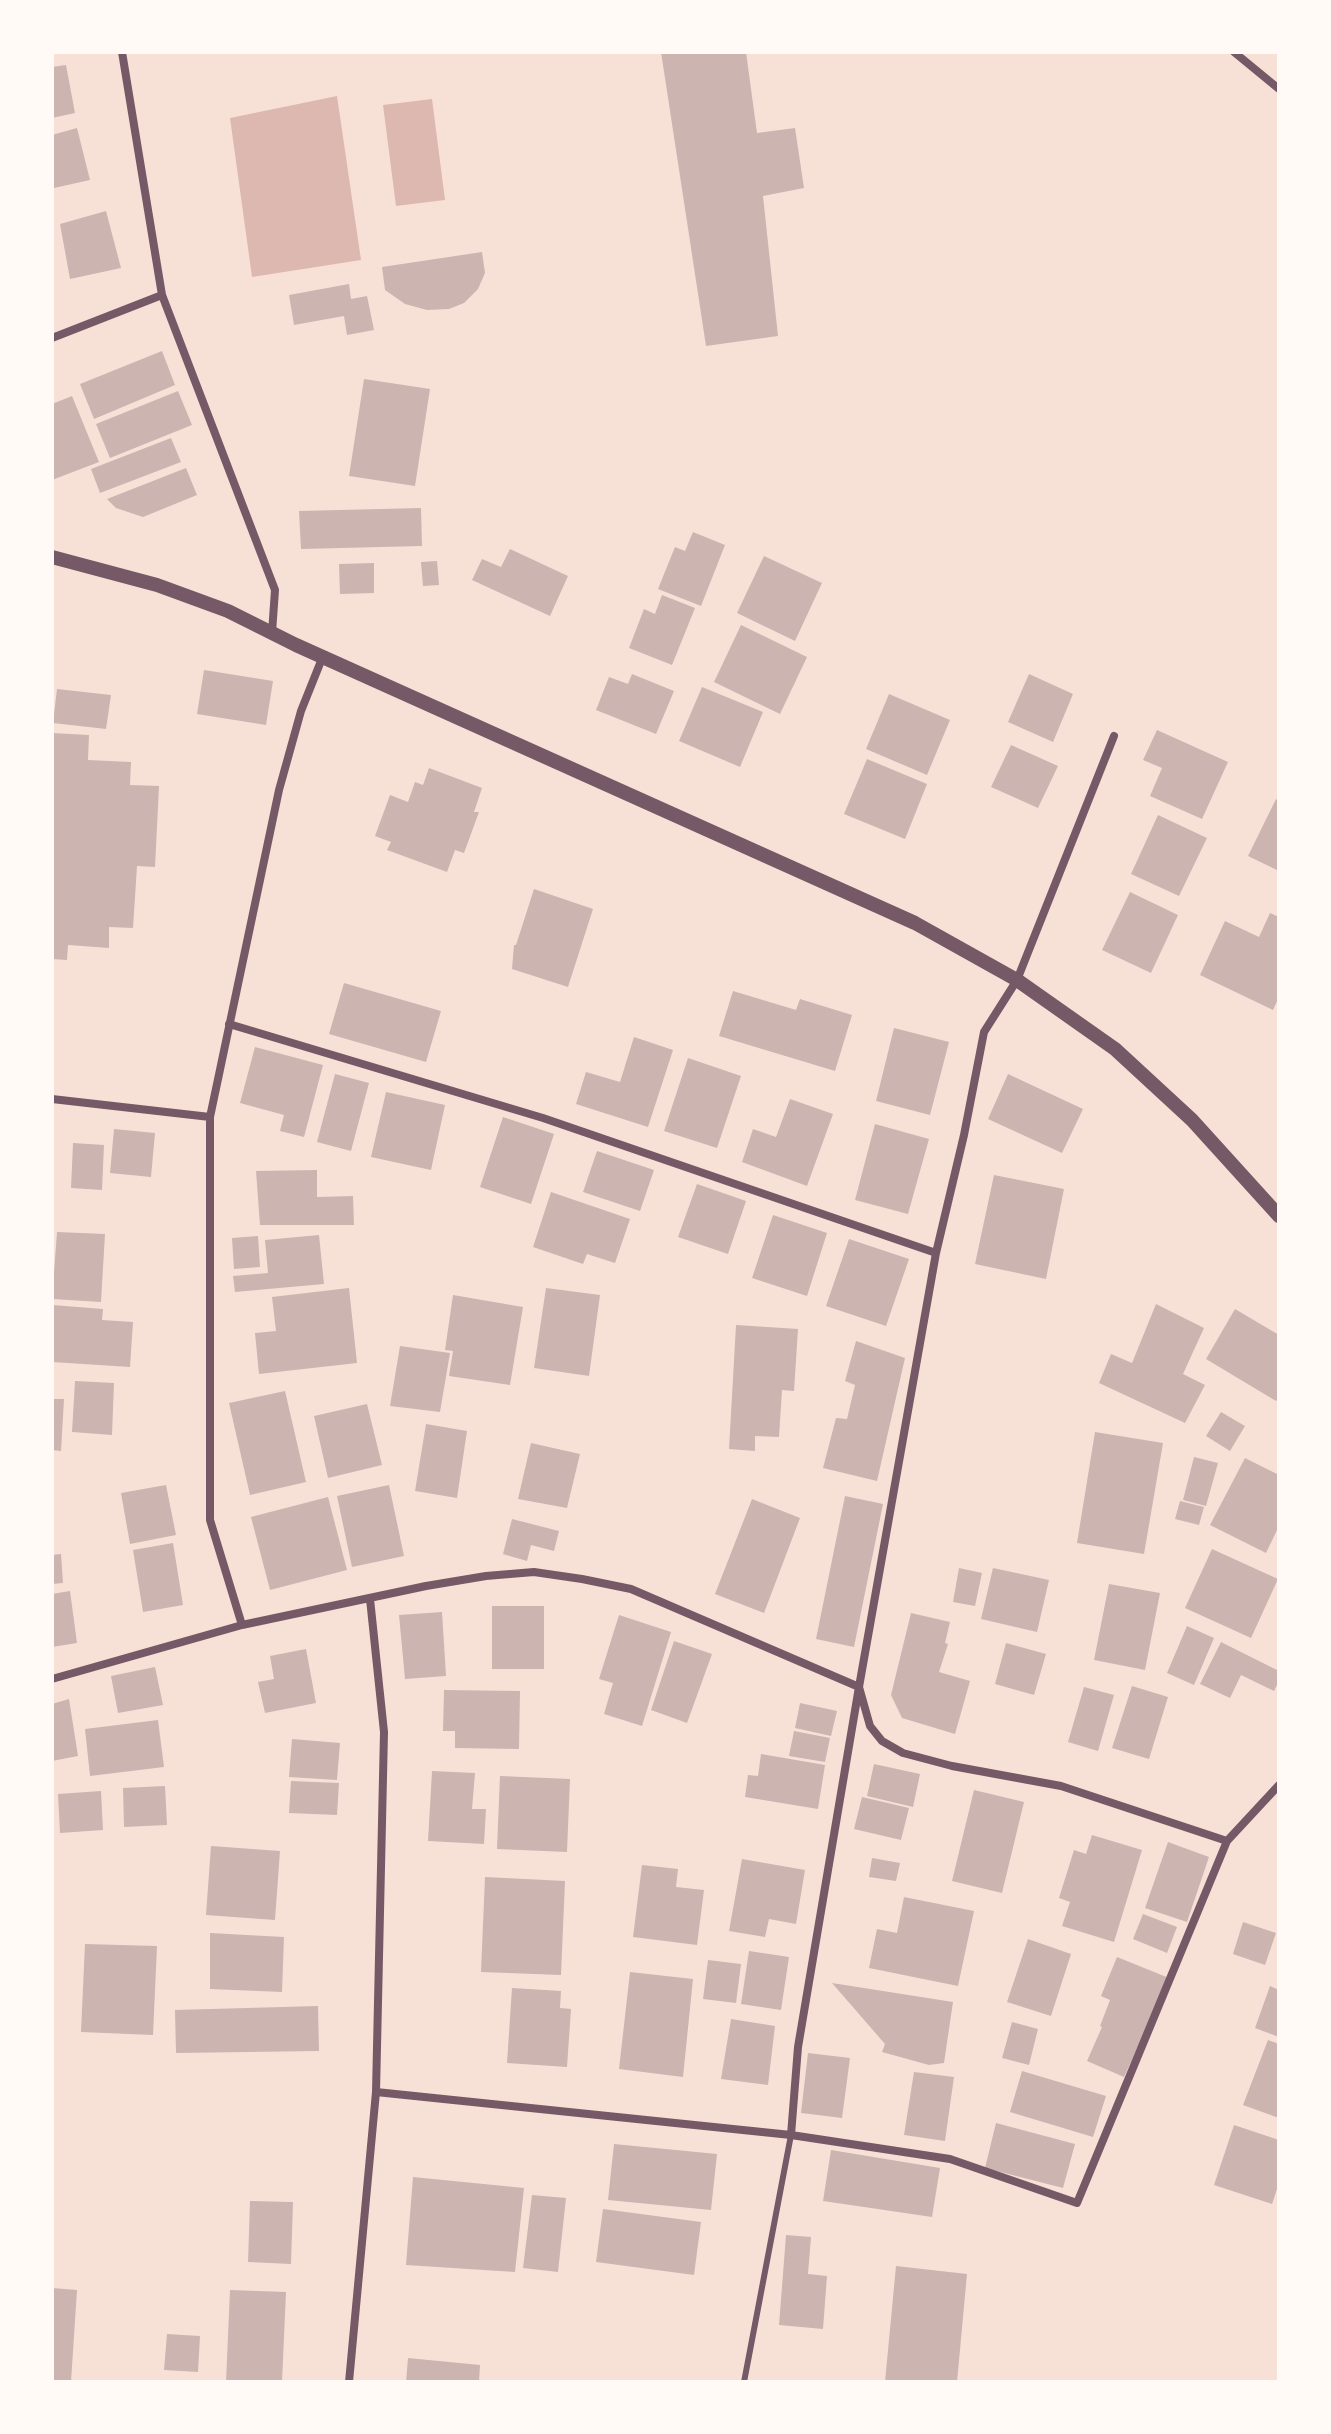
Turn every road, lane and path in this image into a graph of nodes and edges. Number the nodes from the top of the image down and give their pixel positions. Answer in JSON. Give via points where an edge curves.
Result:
{"nodes":[{"id":1,"x":122,"y":52,"type":"edge"},
{"id":2,"x":1234,"y":52,"type":"edge"},
{"id":3,"x":1279,"y":89,"type":"edge"},
{"id":4,"x":162,"y":295,"type":"junction"},
{"id":5,"x":52,"y":338,"type":"edge"},
{"id":6,"x":52,"y":557,"type":"edge"},
{"id":7,"x":272,"y":633,"type":"junction"},
{"id":8,"x":323,"y":656,"type":"junction"},
{"id":9,"x":1114,"y":736,"type":"dead end"},
{"id":10,"x":1017,"y":980,"type":"junction"},
{"id":11,"x":229,"y":1024,"type":"junction"},
{"id":12,"x":52,"y":1099,"type":"edge"},
{"id":13,"x":210,"y":1117,"type":"junction"},
{"id":14,"x":1279,"y":1216,"type":"edge"},
{"id":15,"x":936,"y":1253,"type":"junction"},
{"id":16,"x":370,"y":1599,"type":"junction"},
{"id":17,"x":242,"y":1625,"type":"junction"},
{"id":18,"x":52,"y":1679,"type":"edge"},
{"id":19,"x":859,"y":1687,"type":"junction"},
{"id":20,"x":1279,"y":1785,"type":"edge"},
{"id":21,"x":1227,"y":1841,"type":"junction"},
{"id":22,"x":376,"y":2092,"type":"junction"},
{"id":23,"x":791,"y":2135,"type":"junction"},
{"id":24,"x":349,"y":2382,"type":"edge"},
{"id":25,"x":744,"y":2382,"type":"edge"}],
"edges":[{"from":1,"to":4,"type":"street"},
{"from":2,"to":3,"type":"street"},
{"from":4,"to":5,"type":"street"},
{"from":4,"to":7,"type":"street","via":[[275,590]]},
{"from":6,"to":7,"type":"street","via":[[157,585]]},
{"from":7,"to":8,"type":"street"},
{"from":8,"to":10,"type":"street","via":[[915,923]]},
{"from":8,"to":11,"type":"street","via":[[279,790]]},
{"from":9,"to":10,"type":"street"},
{"from":10,"to":14,"type":"street","via":[[1115,1049],[1192,1120]]},
{"from":10,"to":15,"type":"street","via":[[984,1032]]},
{"from":11,"to":13,"type":"street"},
{"from":11,"to":15,"type":"street","via":[[543,1118]]},
{"from":12,"to":13,"type":"street"},
{"from":13,"to":17,"type":"street","via":[[210,1520]]},
{"from":15,"to":19,"type":"street"},
{"from":16,"to":17,"type":"street"},
{"from":16,"to":19,"type":"street","via":[[486,1576],[534,1572],[582,1579],[631,1589]]},
{"from":16,"to":22,"type":"street","via":[[384,1732]]},
{"from":17,"to":18,"type":"street"},
{"from":19,"to":21,"type":"street","via":[[870,1726],[882,1741],[903,1753],[1061,1786]]},
{"from":19,"to":23,"type":"street","via":[[798,2047]]},
{"from":20,"to":21,"type":"street"},
{"from":21,"to":23,"type":"street","via":[[1077,2203],[950,2159]]},
{"from":22,"to":23,"type":"street"},
{"from":22,"to":24,"type":"street"},
{"from":23,"to":25,"type":"lane"}]}
